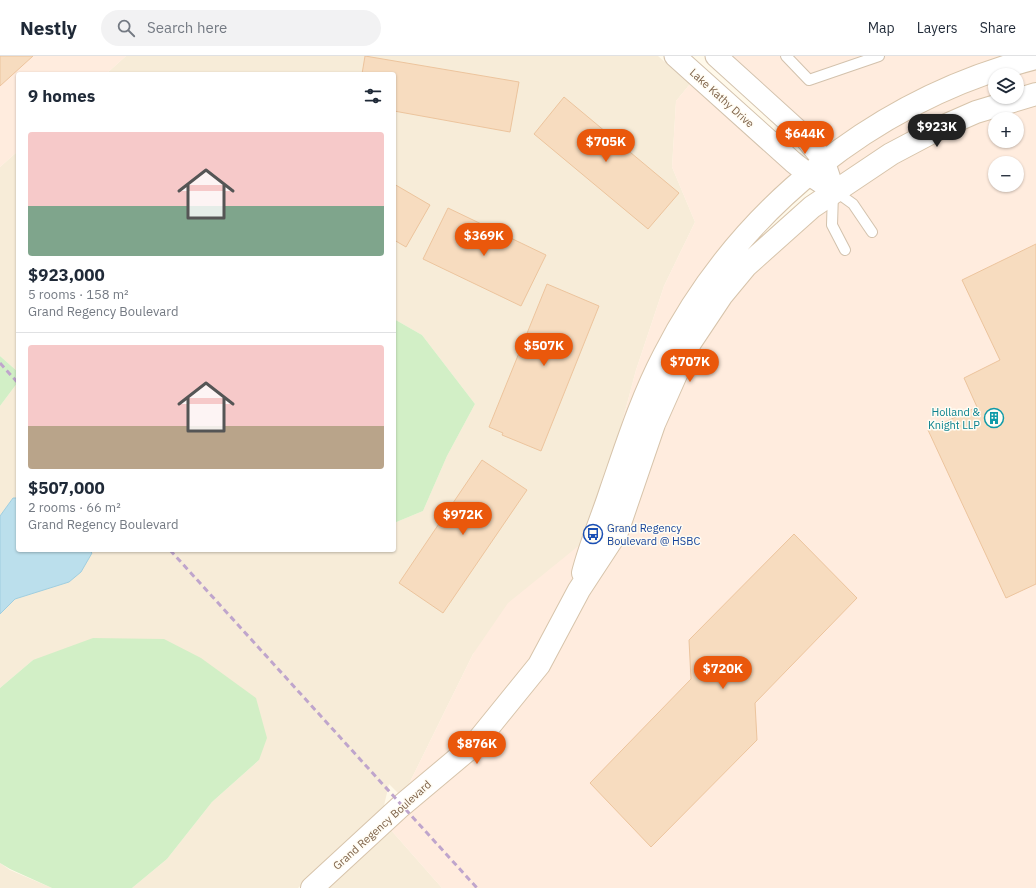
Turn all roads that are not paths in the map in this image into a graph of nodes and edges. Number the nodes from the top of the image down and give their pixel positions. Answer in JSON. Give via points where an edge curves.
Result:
{"nodes":[{"id":1,"x":675,"y":56,"type":"edge"},
{"id":2,"x":716,"y":56,"type":"edge"},
{"id":3,"x":786,"y":56,"type":"edge"},
{"id":4,"x":879,"y":56,"type":"edge"},
{"id":5,"x":1036,"y":58,"type":"edge"},
{"id":6,"x":1036,"y":94,"type":"edge"},
{"id":7,"x":816,"y":168,"type":"junction"},
{"id":8,"x":834,"y":191,"type":"junction"},
{"id":9,"x":872,"y":232,"type":"dead end"},
{"id":10,"x":845,"y":250,"type":"dead end"},
{"id":11,"x":579,"y":590,"type":"junction"},
{"id":12,"x":312,"y":888,"type":"edge"}],
"edges":[{"from":1,"to":7,"type":"street","name":"Lake Kathy Drive"},
{"from":2,"to":7,"type":"street","name":"Lake Kathy Drive","via":[[802,134]]},
{"from":3,"to":4,"type":"lane","via":[[809,80]]},
{"from":5,"to":7,"type":"street","name":"Grand Regency Boulevard","via":[[936,93],[871,127]]},
{"from":6,"to":8,"type":"street","name":"Grand Regency Boulevard","via":[[976,112],[944,126],[891,154]]},
{"from":7,"to":8,"type":"street","name":"Lake Kathy Drive"},
{"from":7,"to":11,"type":"street","name":"Grand Regency Boulevard","via":[[765,215],[730,253],[673,337],[633,423]]},
{"from":8,"to":9,"type":"lane","via":[[854,204]]},
{"from":8,"to":10,"type":"lane","via":[[832,225]]},
{"from":8,"to":11,"type":"street","name":"Grand Regency Boulevard","via":[[791,224],[746,266],[701,325],[680,362],[654,424],[617,532]]},
{"from":11,"to":12,"type":"street","name":"Grand Regency Boulevard","via":[[539,665],[475,744],[401,806]]}]}
